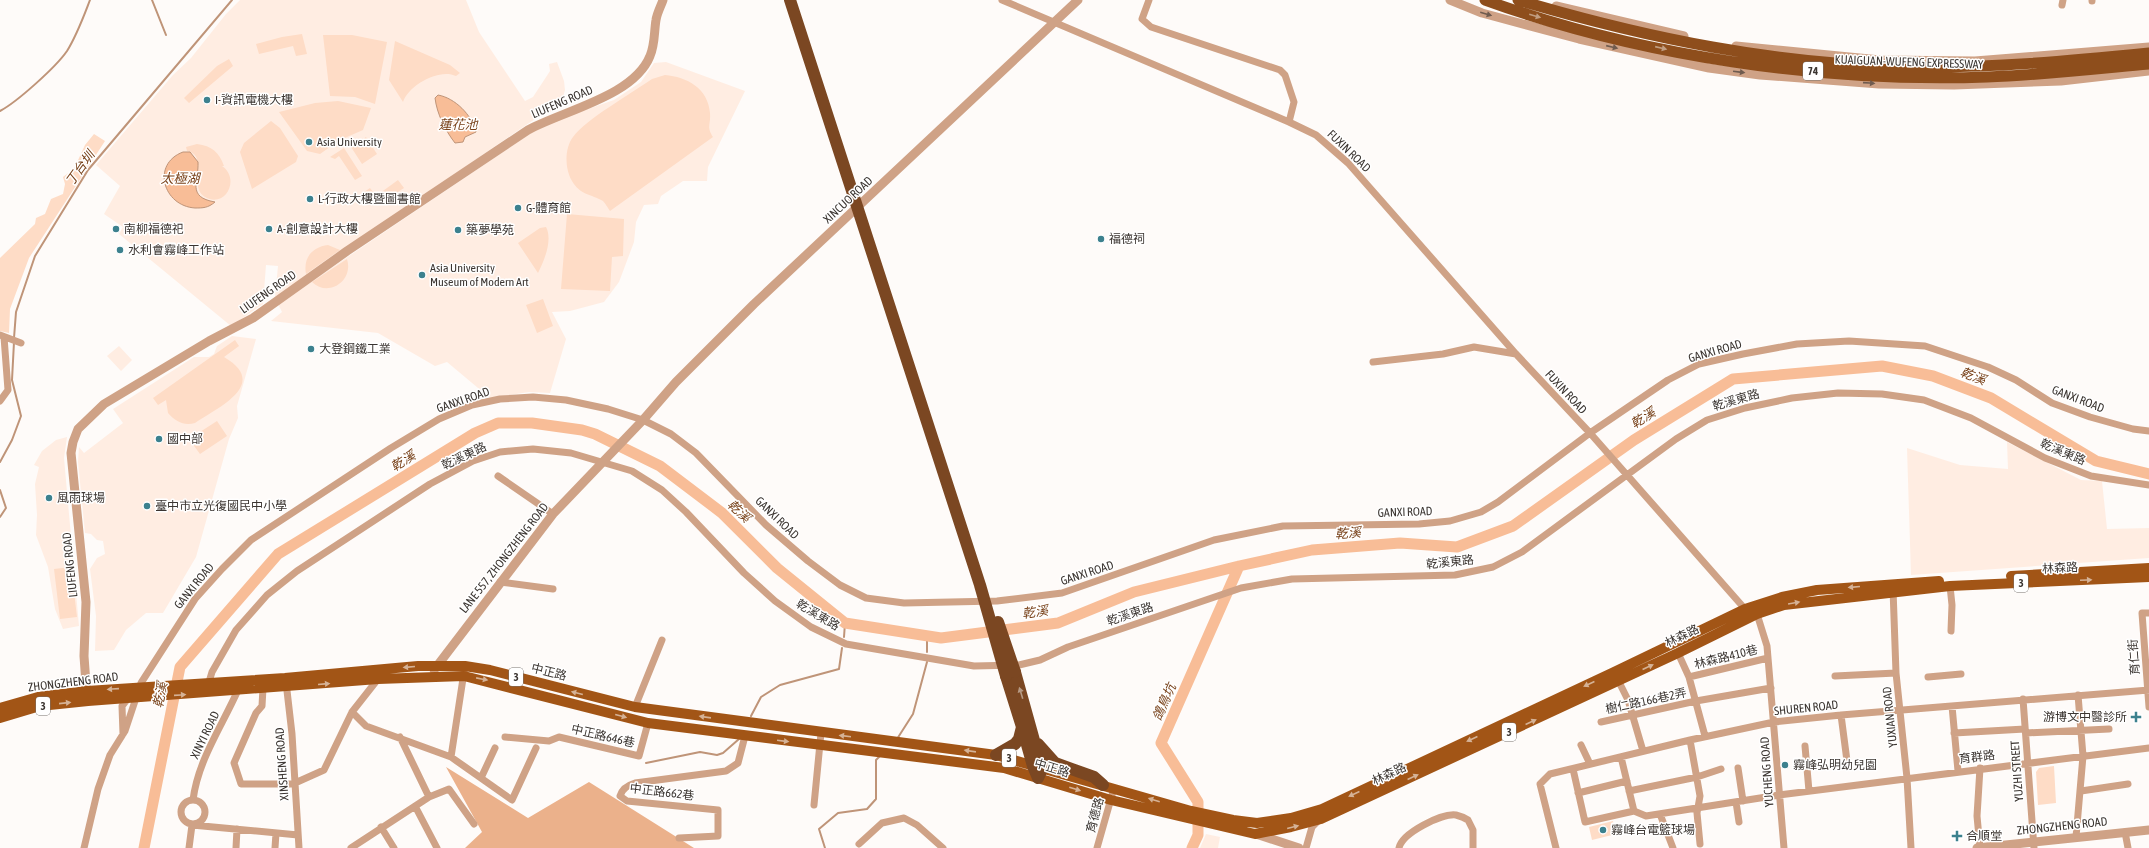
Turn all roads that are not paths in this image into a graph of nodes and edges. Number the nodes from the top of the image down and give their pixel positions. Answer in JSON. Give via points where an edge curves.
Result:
{"nodes":[{"id":1,"x":663,"y":0,"type":"edge"},
{"id":2,"x":790,"y":0,"type":"edge"},
{"id":3,"x":796,"y":0,"type":"edge"},
{"id":4,"x":1002,"y":0,"type":"edge"},
{"id":5,"x":1078,"y":0,"type":"edge"},
{"id":6,"x":1149,"y":0,"type":"edge"},
{"id":7,"x":1450,"y":0,"type":"edge"},
{"id":8,"x":1485,"y":0,"type":"edge"},
{"id":9,"x":1518,"y":0,"type":"edge"},
{"id":10,"x":1535,"y":0,"type":"edge"},
{"id":11,"x":1056,"y":22,"type":"junction"},
{"id":12,"x":2149,"y":47,"type":"edge"},
{"id":13,"x":2149,"y":53,"type":"edge"},
{"id":14,"x":2149,"y":64,"type":"edge"},
{"id":15,"x":2149,"y":71,"type":"edge"},
{"id":16,"x":1289,"y":122,"type":"junction"},
{"id":17,"x":3,"y":336,"type":"edge"},
{"id":18,"x":21,"y":343,"type":"dead end"},
{"id":19,"x":1516,"y":354,"type":"junction"},
{"id":20,"x":1373,"y":362,"type":"dead end"},
{"id":21,"x":0,"y":401,"type":"edge"},
{"id":22,"x":642,"y":421,"type":"junction"},
{"id":23,"x":2149,"y":431,"type":"edge"},
{"id":24,"x":1592,"y":436,"type":"junction"},
{"id":25,"x":604,"y":460,"type":"junction"},
{"id":26,"x":1626,"y":474,"type":"junction"},
{"id":27,"x":498,"y":476,"type":"dead end"},
{"id":28,"x":2147,"y":485,"type":"edge"},
{"id":29,"x":553,"y":514,"type":"junction"},
{"id":30,"x":2149,"y":568,"type":"edge"},
{"id":31,"x":2149,"y":577,"type":"edge"},
{"id":32,"x":500,"y":582,"type":"junction"},
{"id":33,"x":1950,"y":586,"type":"junction"},
{"id":34,"x":552,"y":589,"type":"dead end"},
{"id":35,"x":1893,"y":589,"type":"junction"},
{"id":36,"x":1745,"y":609,"type":"junction"},
{"id":37,"x":2149,"y":613,"type":"edge"},
{"id":38,"x":1757,"y":614,"type":"junction"},
{"id":39,"x":1952,"y":631,"type":"dead end"},
{"id":40,"x":662,"y":640,"type":"dead end"},
{"id":41,"x":1678,"y":653,"type":"junction"},
{"id":42,"x":1768,"y":658,"type":"junction"},
{"id":43,"x":437,"y":666,"type":"junction"},
{"id":44,"x":464,"y":671,"type":"junction"},
{"id":45,"x":1896,"y":672,"type":"junction"},
{"id":46,"x":1010,"y":674,"type":"junction"},
{"id":47,"x":1961,"y":674,"type":"dead end"},
{"id":48,"x":1617,"y":676,"type":"junction"},
{"id":49,"x":1835,"y":676,"type":"dead end"},
{"id":50,"x":1928,"y":676,"type":"dead end"},
{"id":51,"x":429,"y":677,"type":"junction"},
{"id":52,"x":1689,"y":677,"type":"junction"},
{"id":53,"x":378,"y":679,"type":"junction"},
{"id":54,"x":207,"y":682,"type":"junction"},
{"id":55,"x":286,"y":683,"type":"junction"},
{"id":56,"x":237,"y":685,"type":"junction"},
{"id":57,"x":139,"y":688,"type":"junction"},
{"id":58,"x":263,"y":688,"type":"junction"},
{"id":59,"x":1771,"y":688,"type":"junction"},
{"id":60,"x":2148,"y":690,"type":"edge"},
{"id":61,"x":151,"y":692,"type":"junction"},
{"id":62,"x":2078,"y":695,"type":"junction"},
{"id":63,"x":87,"y":696,"type":"junction"},
{"id":64,"x":131,"y":699,"type":"junction"},
{"id":65,"x":2023,"y":699,"type":"junction"},
{"id":66,"x":1696,"y":702,"type":"junction"},
{"id":67,"x":1952,"y":706,"type":"junction"},
{"id":68,"x":635,"y":707,"type":"junction"},
{"id":69,"x":2149,"y":707,"type":"edge"},
{"id":70,"x":0,"y":708,"type":"edge"},
{"id":71,"x":1900,"y":710,"type":"junction"},
{"id":72,"x":352,"y":712,"type":"junction"},
{"id":73,"x":668,"y":712,"type":"junction"},
{"id":74,"x":1633,"y":714,"type":"junction"},
{"id":75,"x":1841,"y":715,"type":"junction"},
{"id":76,"x":0,"y":718,"type":"edge"},
{"id":77,"x":1602,"y":722,"type":"dead end"},
{"id":78,"x":1774,"y":722,"type":"junction"},
{"id":79,"x":648,"y":723,"type":"junction"},
{"id":80,"x":667,"y":725,"type":"junction"},
{"id":81,"x":1022,"y":727,"type":"junction"},
{"id":82,"x":2109,"y":729,"type":"dead end"},
{"id":83,"x":2082,"y":730,"type":"junction"},
{"id":84,"x":2026,"y":731,"type":"junction"},
{"id":85,"x":821,"y":732,"type":"junction"},
{"id":86,"x":1954,"y":733,"type":"junction"},
{"id":87,"x":123,"y":734,"type":"junction"},
{"id":88,"x":745,"y":736,"type":"junction"},
{"id":89,"x":1705,"y":736,"type":"junction"},
{"id":90,"x":400,"y":737,"type":"junction"},
{"id":91,"x":505,"y":737,"type":"dead end"},
{"id":92,"x":1035,"y":740,"type":"junction"},
{"id":93,"x":1690,"y":740,"type":"junction"},
{"id":94,"x":820,"y":745,"type":"junction"},
{"id":95,"x":1581,"y":745,"type":"dead end"},
{"id":96,"x":1805,"y":746,"type":"dead end"},
{"id":97,"x":495,"y":748,"type":"dead end"},
{"id":98,"x":536,"y":748,"type":"dead end"},
{"id":99,"x":2149,"y":748,"type":"edge"},
{"id":100,"x":1643,"y":751,"type":"junction"},
{"id":101,"x":996,"y":755,"type":"junction"},
{"id":102,"x":2083,"y":756,"type":"junction"},
{"id":103,"x":451,"y":757,"type":"junction"},
{"id":104,"x":1621,"y":757,"type":"junction"},
{"id":105,"x":1847,"y":761,"type":"dead end"},
{"id":106,"x":2028,"y":762,"type":"junction"},
{"id":107,"x":1590,"y":764,"type":"junction"},
{"id":108,"x":1722,"y":768,"type":"dead end"},
{"id":109,"x":1738,"y":768,"type":"dead end"},
{"id":110,"x":1980,"y":768,"type":"junction"},
{"id":111,"x":1573,"y":769,"type":"junction"},
{"id":112,"x":1038,"y":771,"type":"junction"},
{"id":113,"x":1958,"y":771,"type":"junction"},
{"id":114,"x":1696,"y":777,"type":"junction"},
{"id":115,"x":481,"y":778,"type":"junction"},
{"id":116,"x":1907,"y":778,"type":"junction"},
{"id":117,"x":1627,"y":781,"type":"junction"},
{"id":118,"x":295,"y":783,"type":"junction"},
{"id":119,"x":2128,"y":784,"type":"dead end"},
{"id":120,"x":1108,"y":786,"type":"junction"},
{"id":121,"x":2081,"y":790,"type":"junction"},
{"id":122,"x":1629,"y":791,"type":"junction"},
{"id":123,"x":1809,"y":791,"type":"junction"},
{"id":124,"x":1578,"y":793,"type":"junction"},
{"id":125,"x":1779,"y":795,"type":"junction"},
{"id":126,"x":429,"y":797,"type":"junction"},
{"id":127,"x":193,"y":800,"type":"junction"},
{"id":128,"x":1110,"y":800,"type":"junction"},
{"id":129,"x":1739,"y":802,"type":"junction"},
{"id":130,"x":814,"y":805,"type":"dead end"},
{"id":131,"x":415,"y":806,"type":"junction"},
{"id":132,"x":1700,"y":806,"type":"junction"},
{"id":133,"x":1634,"y":811,"type":"junction"},
{"id":134,"x":1660,"y":814,"type":"junction"},
{"id":135,"x":1191,"y":815,"type":"junction"},
{"id":136,"x":1320,"y":819,"type":"junction"},
{"id":137,"x":1208,"y":820,"type":"junction"},
{"id":138,"x":1740,"y":822,"type":"dead end"},
{"id":139,"x":1257,"y":823,"type":"junction"},
{"id":140,"x":474,"y":824,"type":"dead end"},
{"id":141,"x":192,"y":825,"type":"junction"},
{"id":142,"x":381,"y":827,"type":"junction"},
{"id":143,"x":237,"y":829,"type":"junction"},
{"id":144,"x":2149,"y":830,"type":"edge"},
{"id":145,"x":2125,"y":832,"type":"junction"},
{"id":146,"x":276,"y":833,"type":"junction"},
{"id":147,"x":1255,"y":834,"type":"junction"},
{"id":148,"x":298,"y":835,"type":"junction"},
{"id":149,"x":2076,"y":837,"type":"junction"},
{"id":150,"x":678,"y":838,"type":"dead end"},
{"id":151,"x":859,"y":844,"type":"dead end"},
{"id":152,"x":1278,"y":844,"type":"edge"},
{"id":153,"x":1700,"y":844,"type":"dead end"},
{"id":154,"x":2034,"y":845,"type":"edge"},
{"id":155,"x":84,"y":848,"type":"edge"},
{"id":156,"x":189,"y":848,"type":"edge"},
{"id":157,"x":236,"y":848,"type":"edge"},
{"id":158,"x":275,"y":848,"type":"edge"},
{"id":159,"x":299,"y":848,"type":"edge"},
{"id":160,"x":304,"y":848,"type":"edge"},
{"id":161,"x":352,"y":848,"type":"edge"},
{"id":162,"x":394,"y":848,"type":"edge"},
{"id":163,"x":437,"y":848,"type":"edge"},
{"id":164,"x":943,"y":848,"type":"edge"},
{"id":165,"x":1097,"y":848,"type":"edge"},
{"id":166,"x":1299,"y":848,"type":"edge"},
{"id":167,"x":1306,"y":848,"type":"edge"},
{"id":168,"x":1399,"y":848,"type":"edge"},
{"id":169,"x":1473,"y":848,"type":"edge"},
{"id":170,"x":1556,"y":848,"type":"edge"},
{"id":171,"x":1673,"y":848,"type":"edge"},
{"id":172,"x":1784,"y":848,"type":"edge"},
{"id":173,"x":1911,"y":848,"type":"edge"},
{"id":174,"x":1978,"y":848,"type":"edge"},
{"id":175,"x":2128,"y":848,"type":"edge"}],
"edges":[{"from":1,"to":63,"type":"street","name":"LIUFENG ROAD","via":[[656,19],[650,56],[641,73],[631,82],[609,95],[528,130],[252,318],[104,404],[82,424],[73,442],[71,458],[86,602],[84,656]]},
{"from":2,"to":46,"type":"highway","bridge":true},
{"from":3,"to":46,"type":"highway","bridge":true},
{"from":4,"to":11,"type":"street","name":"FUXIN ROAD"},
{"from":5,"to":11,"type":"street","name":"XINCUO ROAD"},
{"from":6,"to":16,"type":"street","via":[[1142,19],[1145,24],[1280,70],[1285,75],[1294,102]]},
{"from":7,"to":15,"type":"street","one_way":true,"via":[[1482,12],[1579,39],[1709,68],[1760,75],[1878,84],[1954,85],[2061,80]]},
{"from":8,"to":14,"type":"highway","name":"KUAIGUAN-WUFENG EXPRESSWAY","number":"74","one_way":true,"via":[[1598,34],[1689,54],[1801,70],[1906,76],[1986,77]]},
{"from":9,"to":13,"type":"highway","name":"KUAIGUAN-WUFENG EXPRESSWAY","number":"74","via":[[1597,23],[1696,45],[1803,60],[1889,66],[1976,67]]},
{"from":10,"to":12,"type":"street","via":[[1716,44],[1880,60],[1975,61]]},
{"from":11,"to":16,"type":"street","name":"FUXIN ROAD"},
{"from":11,"to":22,"type":"street","name":"XINCUO ROAD","via":[[754,304],[676,382]]},
{"from":16,"to":19,"type":"street","name":"FUXIN ROAD","via":[[1316,135],[1348,162]]},
{"from":17,"to":18,"type":"street"},
{"from":17,"to":21,"type":"street","via":[[8,390]]},
{"from":19,"to":20,"type":"street","via":[[1474,347],[1443,354]]},
{"from":19,"to":24,"type":"street","name":"FUXIN ROAD"},
{"from":22,"to":24,"type":"street","name":"GANXI ROAD","via":[[671,434],[696,453],[766,525],[808,562],[840,585],[866,598],[904,603],[997,601],[1062,593],[1214,540],[1283,526],[1419,524],[1450,521],[1481,512],[1498,502]]},
{"from":22,"to":25,"type":"street","name":"XINCUO ROAD"},
{"from":22,"to":57,"type":"street","name":"GANXI ROAD","via":[[608,409],[566,400],[533,397],[500,399],[472,406],[439,419],[251,540],[195,599]]},
{"from":23,"to":24,"type":"street","name":"GANXI ROAD","via":[[2090,417],[2052,403],[2016,380],[1957,355],[1925,346],[1848,341],[1797,344],[1699,364],[1668,380]]},
{"from":24,"to":26,"type":"street","name":"FUXIN ROAD"},
{"from":25,"to":26,"type":"street","name":"乾溪東路","via":[[632,471],[662,490],[744,573],[775,601],[811,627],[846,644],[974,666],[1019,665],[1040,660],[1068,647],[1241,588],[1292,580],[1455,575],[1493,567],[1522,552]]},
{"from":25,"to":29,"type":"street","name":"LANE 557, ZHONGZHENG ROAD"},
{"from":25,"to":54,"type":"street","name":"乾溪東路","via":[[534,449],[500,452],[473,461],[430,484],[297,571],[267,594],[236,630]]},
{"from":26,"to":28,"type":"street","name":"乾溪東路","via":[[1707,420],[1739,410],[1792,398],[1882,394],[1924,400],[1970,418],[2045,458],[2091,476]]},
{"from":26,"to":36,"type":"street"},
{"from":27,"to":29,"type":"street"},
{"from":29,"to":32,"type":"street","name":"LANE 557, ZHONGZHENG ROAD"},
{"from":30,"to":35,"type":"main road","name":"林森路","number":"3"},
{"from":33,"to":31,"type":"main road","name":"林森路","number":"3","one_way":true},
{"from":32,"to":34,"type":"street"},
{"from":32,"to":43,"type":"street","name":"LANE 557, ZHONGZHENG ROAD"},
{"from":33,"to":35,"type":"main road","name":"林森路","number":"3"},
{"from":33,"to":39,"type":"street"},
{"from":35,"to":36,"type":"main road","name":"林森路","number":"3","one_way":true,"via":[[1817,590],[1782,596]]},
{"from":38,"to":35,"type":"main road","name":"林森路","number":"3","one_way":true,"via":[[1784,604]]},
{"from":35,"to":45,"type":"street","name":"YUXIAN ROAD"},
{"from":36,"to":38,"type":"street"},
{"from":36,"to":48,"type":"main road","name":"林森路","number":"3"},
{"from":37,"to":60,"type":"street","name":"育仁街","via":[[2142,613]]},
{"from":38,"to":41,"type":"main road","name":"林森路","number":"3"},
{"from":38,"to":42,"type":"street","name":"YUCHENG ROAD"},
{"from":40,"to":68,"type":"street"},
{"from":48,"to":41,"type":"main road","name":"林森路","number":"3","one_way":true},
{"from":41,"to":52,"type":"street"},
{"from":42,"to":52,"type":"street","name":"林森路410巷"},
{"from":42,"to":59,"type":"street","name":"YUCHENG ROAD"},
{"from":43,"to":44,"type":"main road","name":"中正路","number":"3"},
{"from":43,"to":51,"type":"street","name":"LANE 557, ZHONGZHENG ROAD"},
{"from":43,"to":55,"type":"main road","name":"中正路","number":"3","one_way":true},
{"from":44,"to":51,"type":"main road","name":"中正路","number":"3"},
{"from":68,"to":44,"type":"main road","name":"中正路","number":"3","one_way":true,"via":[[490,670]]},
{"from":44,"to":79,"type":"main road","name":"中正路","number":"3","one_way":true},
{"from":44,"to":103,"type":"street"},
{"from":45,"to":49,"type":"street"},
{"from":45,"to":71,"type":"street","name":"YUXIAN ROAD"},
{"from":46,"to":81,"type":"highway"},
{"from":92,"to":46,"type":"highway","one_way":true},
{"from":47,"to":50,"type":"street"},
{"from":48,"to":74,"type":"street"},
{"from":136,"to":48,"type":"main road","name":"林森路","number":"3","one_way":true},
{"from":48,"to":139,"type":"main road","name":"林森路","number":"3","one_way":true,"via":[[1322,809],[1292,818]]},
{"from":51,"to":53,"type":"main road","name":"中正路","number":"3"},
{"from":52,"to":66,"type":"street"},
{"from":55,"to":53,"type":"main road","name":"中正路","number":"3","one_way":true},
{"from":53,"to":72,"type":"street"},
{"from":54,"to":56,"type":"main road","name":"中正路","number":"3"},
{"from":54,"to":61,"type":"main road","number":"3"},
{"from":55,"to":56,"type":"main road","name":"中正路","number":"3"},
{"from":55,"to":58,"type":"main road","name":"中正路","number":"3"},
{"from":55,"to":118,"type":"street","name":"XINSHENG ROAD"},
{"from":56,"to":58,"type":"main road","name":"中正路","number":"3"},
{"from":61,"to":56,"type":"main road","name":"中正路","number":"3","one_way":true,"via":[[209,693]]},
{"from":56,"to":127,"type":"street","name":"XINYI ROAD","via":[[196,780]]},
{"from":57,"to":61,"type":"main road","name":"ZHONGZHENG ROAD","number":"3"},
{"from":57,"to":63,"type":"main road","name":"ZHONGZHENG ROAD","number":"3","one_way":true},
{"from":57,"to":64,"type":"street","name":"GANXI ROAD"},
{"from":58,"to":118,"type":"street","via":[[262,706],[256,713],[234,763],[240,784]]},
{"from":59,"to":66,"type":"street","name":"樹仁路166巷2弄"},
{"from":59,"to":78,"type":"street","name":"YUCHENG ROAD"},
{"from":60,"to":62,"type":"street","name":"SHUREN ROAD"},
{"from":60,"to":69,"type":"street","name":"育仁街"},
{"from":61,"to":64,"type":"main road","name":"ZHONGZHENG ROAD","number":"3"},
{"from":62,"to":65,"type":"street","name":"SHUREN ROAD"},
{"from":62,"to":83,"type":"street"},
{"from":63,"to":64,"type":"main road","name":"ZHONGZHENG ROAD","number":"3"},
{"from":63,"to":70,"type":"main road","name":"ZHONGZHENG ROAD","number":"3","via":[[38,697]]},
{"from":76,"to":63,"type":"main road","name":"ZHONGZHENG ROAD","number":"3","one_way":true},
{"from":64,"to":87,"type":"street","name":"GANXI ROAD","via":[[131,717]]},
{"from":64,"to":87,"type":"street","name":"GANXI ROAD","via":[[122,706]]},
{"from":65,"to":67,"type":"street","name":"SHUREN ROAD"},
{"from":65,"to":84,"type":"street","name":"YUZHI STREET"},
{"from":66,"to":74,"type":"street","name":"樹仁路166巷2弄"},
{"from":66,"to":89,"type":"street"},
{"from":67,"to":71,"type":"street","name":"SHUREN ROAD"},
{"from":67,"to":86,"type":"street"},
{"from":68,"to":73,"type":"main road","name":"中正路","number":"3"},
{"from":71,"to":75,"type":"street","name":"SHUREN ROAD"},
{"from":71,"to":116,"type":"street","name":"YUXIAN ROAD"},
{"from":72,"to":90,"type":"street","via":[[366,726]]},
{"from":72,"to":118,"type":"street","via":[[324,770]]},
{"from":73,"to":80,"type":"main road"},
{"from":85,"to":73,"type":"main road","name":"中正路","number":"3","one_way":true},
{"from":74,"to":77,"type":"street","name":"樹仁路166巷2弄"},
{"from":74,"to":100,"type":"street"},
{"from":75,"to":78,"type":"street","name":"SHUREN ROAD"},
{"from":75,"to":105,"type":"street"},
{"from":78,"to":89,"type":"street","name":"SHUREN ROAD"},
{"from":78,"to":125,"type":"street","name":"YUCHENG ROAD"},
{"from":79,"to":80,"type":"main road","name":"中正路","number":"3"},
{"from":79,"to":91,"type":"street","name":"中正路646巷","via":[[638,756],[559,737],[549,741]]},
{"from":80,"to":88,"type":"main road","name":"中正路","number":"3"},
{"from":81,"to":101,"type":"highway","via":[[1015,744]]},
{"from":81,"to":112,"type":"highway"},
{"from":82,"to":83,"type":"street"},
{"from":83,"to":84,"type":"street"},
{"from":83,"to":102,"type":"street"},
{"from":84,"to":86,"type":"street"},
{"from":84,"to":106,"type":"street","name":"YUZHI STREET"},
{"from":85,"to":94,"type":"street"},
{"from":101,"to":85,"type":"main road","name":"中正路","number":"3","one_way":true},
{"from":86,"to":113,"type":"street"},
{"from":87,"to":155,"type":"street","name":"GANXI ROAD","via":[[110,755],[98,789]]},
{"from":88,"to":94,"type":"main road","name":"中正路","number":"3","one_way":true},
{"from":88,"to":150,"type":"street","name":"中正路662巷","via":[[738,763],[726,772],[635,783],[622,791],[620,796],[627,800],[718,810],[718,836]]},
{"from":89,"to":93,"type":"street","name":"SHUREN ROAD"},
{"from":90,"to":103,"type":"street"},
{"from":90,"to":126,"type":"street"},
{"from":92,"to":112,"type":"highway"},
{"from":92,"to":120,"type":"highway","via":[[1055,762],[1094,777]]},
{"from":93,"to":100,"type":"street","name":"SHUREN ROAD"},
{"from":93,"to":114,"type":"street"},
{"from":94,"to":112,"type":"main road","name":"中正路","number":"3"},
{"from":94,"to":130,"type":"street"},
{"from":95,"to":107,"type":"street"},
{"from":96,"to":123,"type":"street"},
{"from":97,"to":115,"type":"street"},
{"from":98,"to":115,"type":"street","via":[[512,800]]},
{"from":99,"to":102,"type":"street","name":"育群路"},
{"from":100,"to":104,"type":"street","name":"SHUREN ROAD"},
{"from":101,"to":112,"type":"main road","name":"中正路","number":"3"},
{"from":102,"to":106,"type":"street","name":"育群路"},
{"from":102,"to":121,"type":"street"},
{"from":103,"to":115,"type":"street"},
{"from":104,"to":107,"type":"street","name":"SHUREN ROAD"},
{"from":104,"to":117,"type":"street"},
{"from":106,"to":110,"type":"street","name":"育群路"},
{"from":106,"to":154,"type":"street","name":"YUZHI STREET"},
{"from":107,"to":111,"type":"street","name":"SHUREN ROAD"},
{"from":108,"to":114,"type":"street"},
{"from":109,"to":129,"type":"street"},
{"from":110,"to":113,"type":"street","name":"育群路"},
{"from":110,"to":174,"type":"street"},
{"from":111,"to":124,"type":"street"},
{"from":111,"to":170,"type":"street","name":"SHUREN ROAD","via":[[1550,774],[1540,784]]},
{"from":112,"to":120,"type":"main road","name":"中正路","number":"3"},
{"from":112,"to":128,"type":"main road","name":"中正路","number":"3","one_way":true},
{"from":113,"to":116,"type":"street","name":"育群路"},
{"from":114,"to":122,"type":"street"},
{"from":114,"to":132,"type":"street"},
{"from":116,"to":123,"type":"street","name":"育群路"},
{"from":116,"to":173,"type":"street","name":"YUXIAN ROAD"},
{"from":117,"to":122,"type":"street"},
{"from":117,"to":124,"type":"street"},
{"from":118,"to":148,"type":"street","name":"XINSHENG ROAD"},
{"from":119,"to":121,"type":"street"},
{"from":120,"to":128,"type":"street","name":"育德路"},
{"from":135,"to":120,"type":"main road","name":"中正路","number":"3","one_way":true},
{"from":121,"to":149,"type":"street"},
{"from":122,"to":133,"type":"street"},
{"from":123,"to":125,"type":"street","name":"育群路"},
{"from":124,"to":133,"type":"street","via":[[1585,822]]},
{"from":125,"to":129,"type":"street","name":"育群路"},
{"from":125,"to":172,"type":"street","name":"YUCHENG ROAD"},
{"from":126,"to":131,"type":"street"},
{"from":126,"to":140,"type":"street","via":[[449,789]]},
{"from":127,"to":141,"type":"street","via":[[185,802],[181,809],[182,818]]},
{"from":127,"to":141,"type":"street","via":[[201,802],[206,813],[200,823]]},
{"from":128,"to":135,"type":"main road","name":"中正路","number":"3"},
{"from":128,"to":165,"type":"street","name":"育德路"},
{"from":129,"to":132,"type":"street","name":"育群路"},
{"from":129,"to":138,"type":"street"},
{"from":131,"to":142,"type":"street"},
{"from":131,"to":163,"type":"street"},
{"from":132,"to":134,"type":"street","name":"育群路"},
{"from":132,"to":153,"type":"street","via":[[1697,814]]},
{"from":133,"to":134,"type":"street","name":"育群路","via":[[1646,816]]},
{"from":134,"to":171,"type":"street"},
{"from":135,"to":137,"type":"main road","number":"3"},
{"from":147,"to":136,"type":"main road","name":"林森路","number":"3","one_way":true},
{"from":136,"to":167,"type":"street","via":[[1312,827]]},
{"from":137,"to":139,"type":"main road","number":"3"},
{"from":137,"to":147,"type":"main road","number":"3"},
{"from":139,"to":147,"type":"street"},
{"from":141,"to":143,"type":"street"},
{"from":141,"to":156,"type":"street"},
{"from":142,"to":161,"type":"street"},
{"from":142,"to":162,"type":"street"},
{"from":143,"to":146,"type":"street"},
{"from":143,"to":157,"type":"street"},
{"from":144,"to":145,"type":"street","name":"ZHONGZHENG ROAD"},
{"from":145,"to":149,"type":"street","name":"ZHONGZHENG ROAD"},
{"from":145,"to":175,"type":"street"},
{"from":146,"to":148,"type":"street"},
{"from":146,"to":158,"type":"street"},
{"from":147,"to":152,"type":"street"},
{"from":148,"to":159,"type":"street"},
{"from":148,"to":160,"type":"street","name":"XINSHENG ROAD"},
{"from":149,"to":154,"type":"street","name":"ZHONGZHENG ROAD"},
{"from":151,"to":164,"type":"street","via":[[882,823],[904,818],[917,825]]},
{"from":152,"to":166,"type":"street"},
{"from":154,"to":174,"type":"street","name":"ZHONGZHENG ROAD"},
{"from":168,"to":169,"type":"street","via":[[1413,830],[1456,815],[1468,820],[1473,830]]}]}
